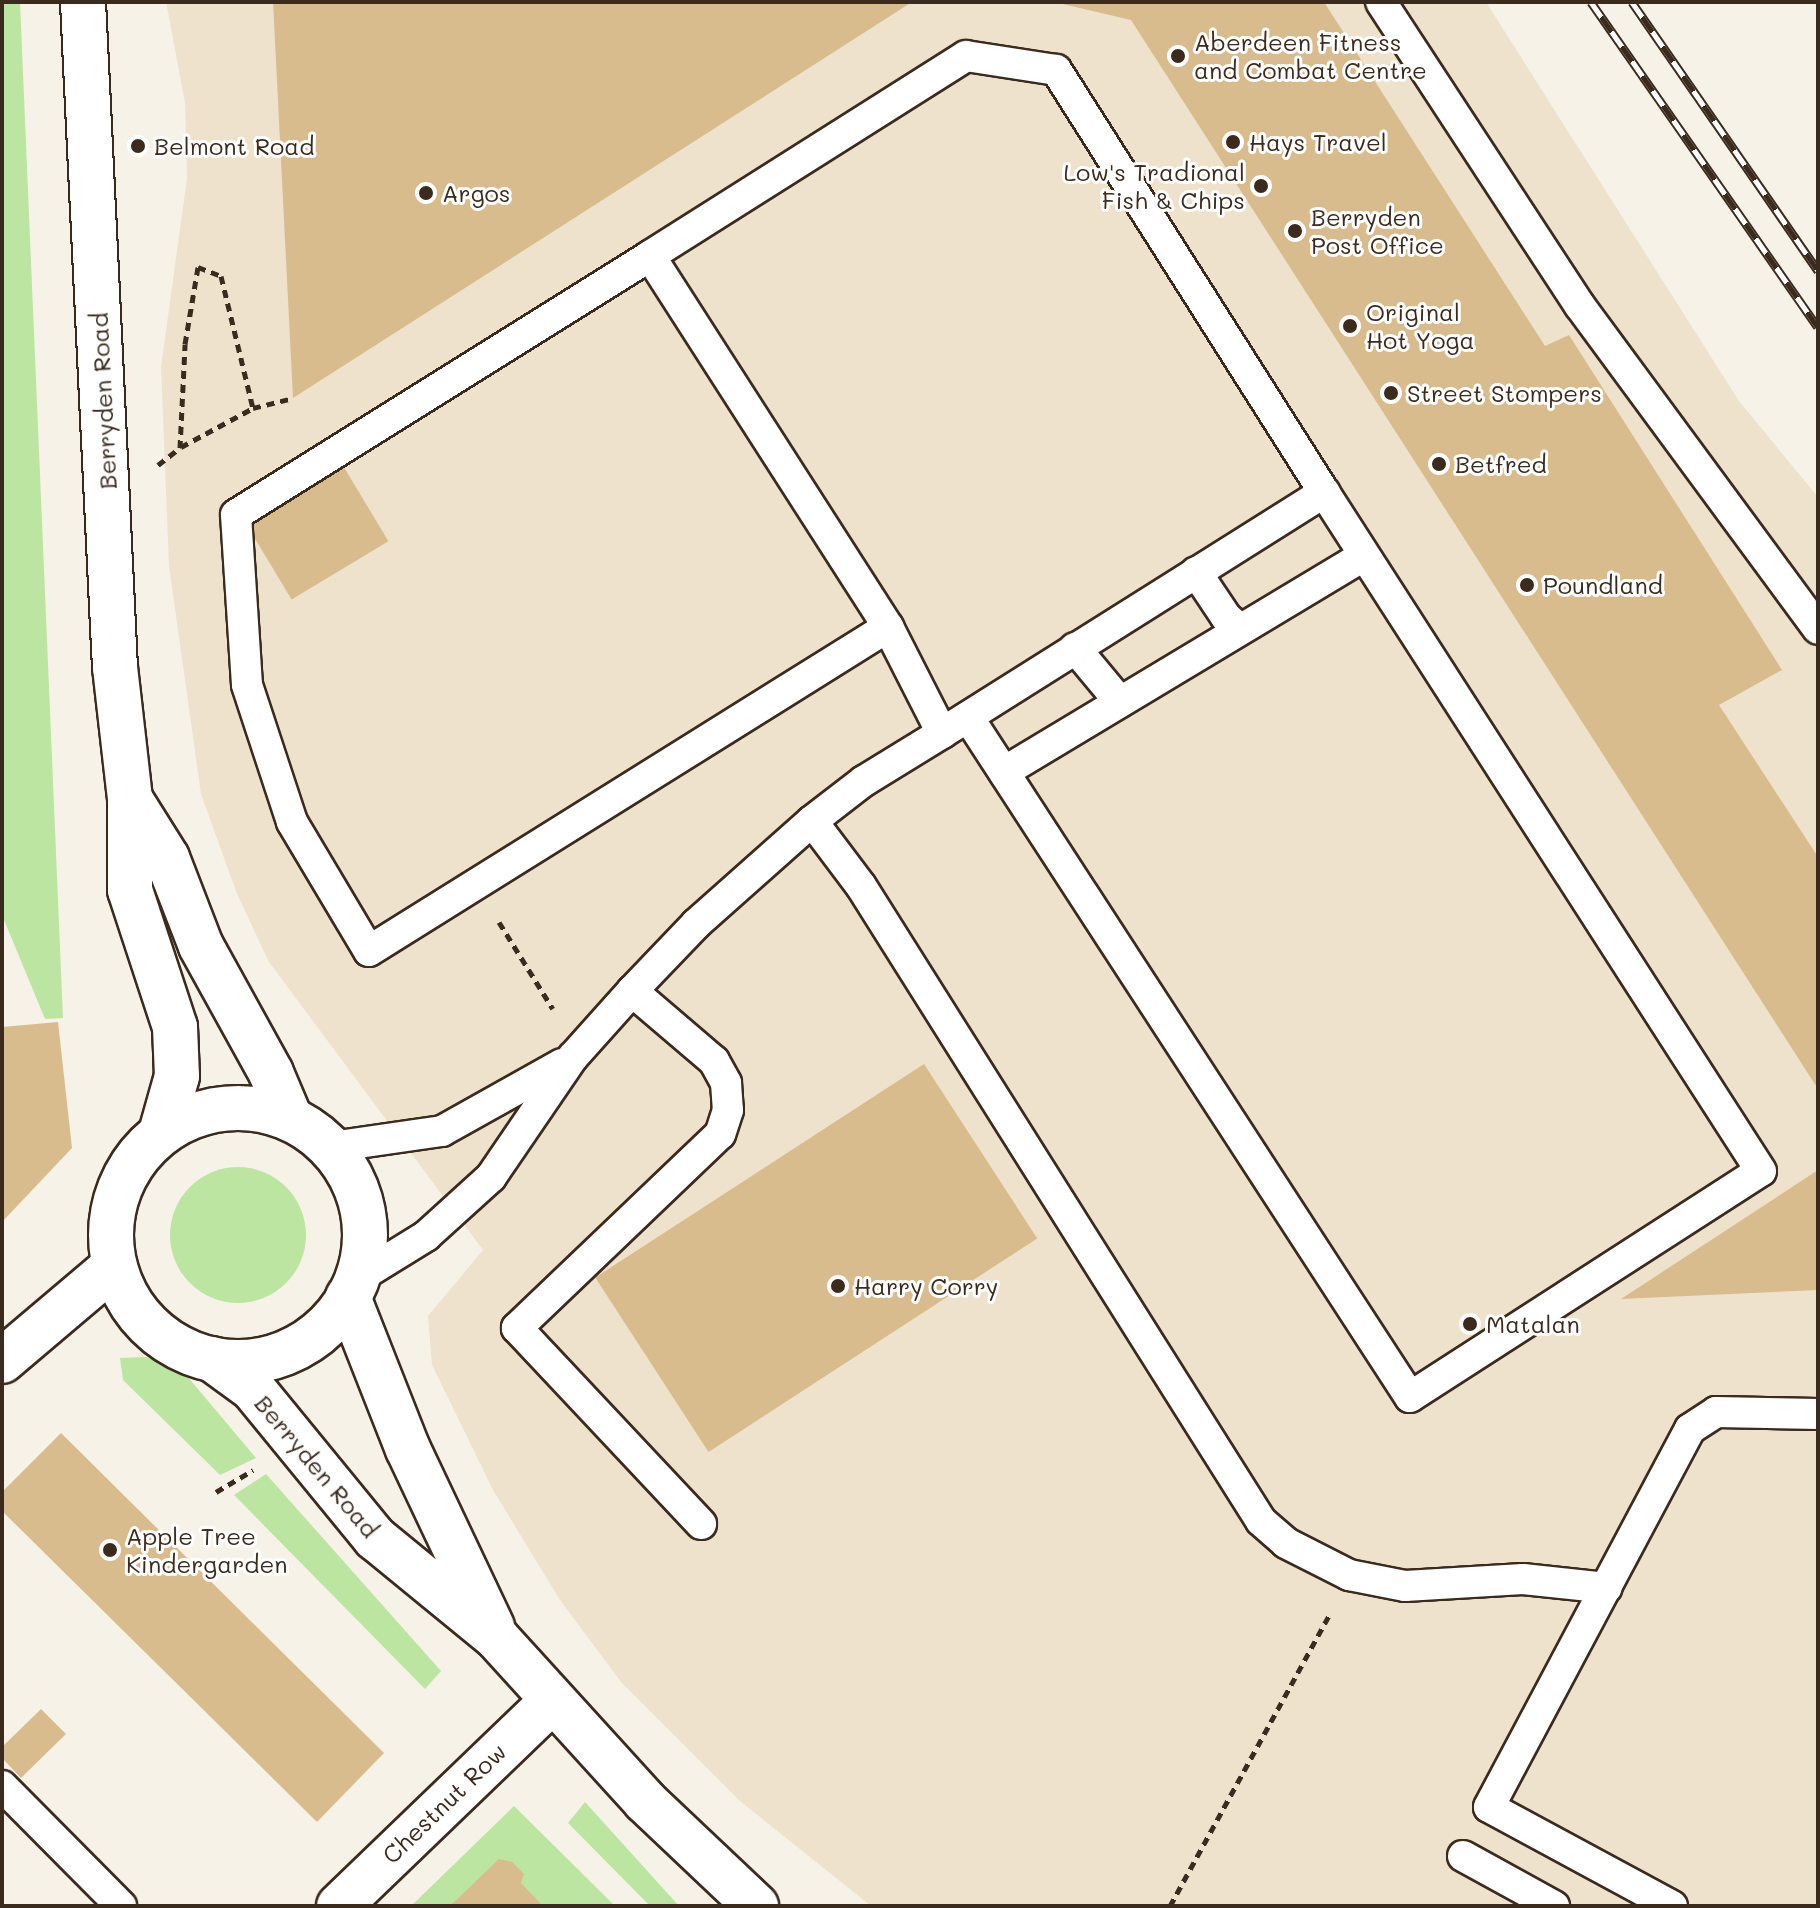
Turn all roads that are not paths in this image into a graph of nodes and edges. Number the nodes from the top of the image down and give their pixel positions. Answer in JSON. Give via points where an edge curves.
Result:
{"nodes":[{"id":1,"x":83,"y":2,"type":"edge"},
{"id":2,"x":1381,"y":2,"type":"edge"},
{"id":3,"x":650,"y":256,"type":"junction"},
{"id":4,"x":1324,"y":492,"type":"junction"},
{"id":5,"x":1364,"y":556,"type":"junction"},
{"id":6,"x":1196,"y":572,"type":"junction"},
{"id":7,"x":888,"y":627,"type":"junction"},
{"id":8,"x":1240,"y":629,"type":"junction"},
{"id":9,"x":1818,"y":629,"type":"edge"},
{"id":10,"x":1075,"y":648,"type":"junction"},
{"id":11,"x":1120,"y":702,"type":"junction"},
{"id":12,"x":968,"y":717,"type":"junction"},
{"id":13,"x":942,"y":733,"type":"junction"},
{"id":14,"x":1004,"y":772,"type":"junction"},
{"id":15,"x":130,"y":799,"type":"junction"},
{"id":16,"x":812,"y":821,"type":"junction"},
{"id":17,"x":632,"y":991,"type":"junction"},
{"id":18,"x":576,"y":1053,"type":"junction"},
{"id":19,"x":290,"y":1118,"type":"junction"},
{"id":20,"x":161,"y":1133,"type":"junction"},
{"id":21,"x":331,"y":1147,"type":"junction"},
{"id":22,"x":114,"y":1266,"type":"junction"},
{"id":23,"x":353,"y":1287,"type":"junction"},
{"id":24,"x":212,"y":1359,"type":"junction"},
{"id":25,"x":2,"y":1361,"type":"edge"},
{"id":26,"x":1818,"y":1414,"type":"edge"},
{"id":27,"x":701,"y":1524,"type":"dead end"},
{"id":28,"x":1607,"y":1588,"type":"junction"},
{"id":29,"x":496,"y":1637,"type":"junction"},
{"id":30,"x":552,"y":1701,"type":"junction"},
{"id":31,"x":2,"y":1786,"type":"edge"},
{"id":32,"x":1463,"y":1856,"type":"dead end"},
{"id":33,"x":121,"y":1906,"type":"edge"},
{"id":34,"x":339,"y":1906,"type":"edge"},
{"id":35,"x":756,"y":1906,"type":"edge"},
{"id":36,"x":1554,"y":1906,"type":"edge"},
{"id":37,"x":1672,"y":1906,"type":"edge"}],
"edges":[{"from":1,"to":15,"type":"main road","name":"Berryden Road","via":[[115,667]]},
{"from":2,"to":9,"type":"lane","via":[[1580,306]]},
{"from":3,"to":4,"type":"lane","via":[[966,56],[1056,70]]},
{"from":3,"to":7,"type":"lane"},
{"from":3,"to":7,"type":"lane","via":[[236,515],[247,685],[292,822],[369,951]]},
{"from":4,"to":5,"type":"lane"},
{"from":4,"to":6,"type":"lane"},
{"from":5,"to":8,"type":"lane"},
{"from":5,"to":14,"type":"lane","via":[[1761,1171],[1410,1397]]},
{"from":6,"to":8,"type":"lane"},
{"from":6,"to":10,"type":"lane"},
{"from":7,"to":13,"type":"lane"},
{"from":8,"to":11,"type":"lane"},
{"from":10,"to":11,"type":"lane"},
{"from":10,"to":12,"type":"lane"},
{"from":11,"to":14,"type":"lane"},
{"from":12,"to":13,"type":"lane"},
{"from":12,"to":14,"type":"lane"},
{"from":13,"to":16,"type":"lane"},
{"from":15,"to":19,"type":"main road","name":"Berryden Road","via":[[167,858],[201,946]]},
{"from":15,"to":20,"type":"main road","name":"Berryden Road","via":[[130,890],[175,1027],[177,1076]]},
{"from":16,"to":17,"type":"lane","via":[[696,924]]},
{"from":16,"to":28,"type":"lane","via":[[878,912],[1261,1521],[1286,1543],[1349,1575],[1405,1586],[1523,1579]]},
{"from":17,"to":18,"type":"lane"},
{"from":17,"to":27,"type":"lane","via":[[714,1061],[727,1096],[720,1134],[517,1328]]},
{"from":18,"to":21,"type":"lane","via":[[442,1131]]},
{"from":18,"to":23,"type":"lane","via":[[491,1177],[426,1236]]},
{"from":19,"to":20,"type":"main road","via":[[257,1109],[223,1108]]},
{"from":19,"to":21,"type":"main road"},
{"from":20,"to":22,"type":"main road","via":[[132,1166],[114,1207]]},
{"from":21,"to":23,"type":"main road","via":[[351,1175],[363,1209],[365,1243]]},
{"from":22,"to":24,"type":"main road","via":[[128,1299],[149,1326],[178,1348]]},
{"from":22,"to":25,"type":"main road"},
{"from":23,"to":24,"type":"main road","via":[[330,1323],[305,1343],[244,1362]]},
{"from":23,"to":29,"type":"main road","name":"Berryden Road","via":[[408,1449]]},
{"from":24,"to":29,"type":"main road","name":"Berryden Road","via":[[253,1389],[375,1538]]},
{"from":26,"to":28,"type":"lane","via":[[1716,1412],[1690,1429]]},
{"from":28,"to":37,"type":"lane","via":[[1489,1807]]},
{"from":29,"to":30,"type":"main road","name":"Berryden Road"},
{"from":30,"to":34,"type":"main road","name":"Chestnut Row"},
{"from":30,"to":35,"type":"main road","name":"Berryden Road","via":[[645,1801]]},
{"from":31,"to":33,"type":"lane"},
{"from":32,"to":36,"type":"lane"}]}
